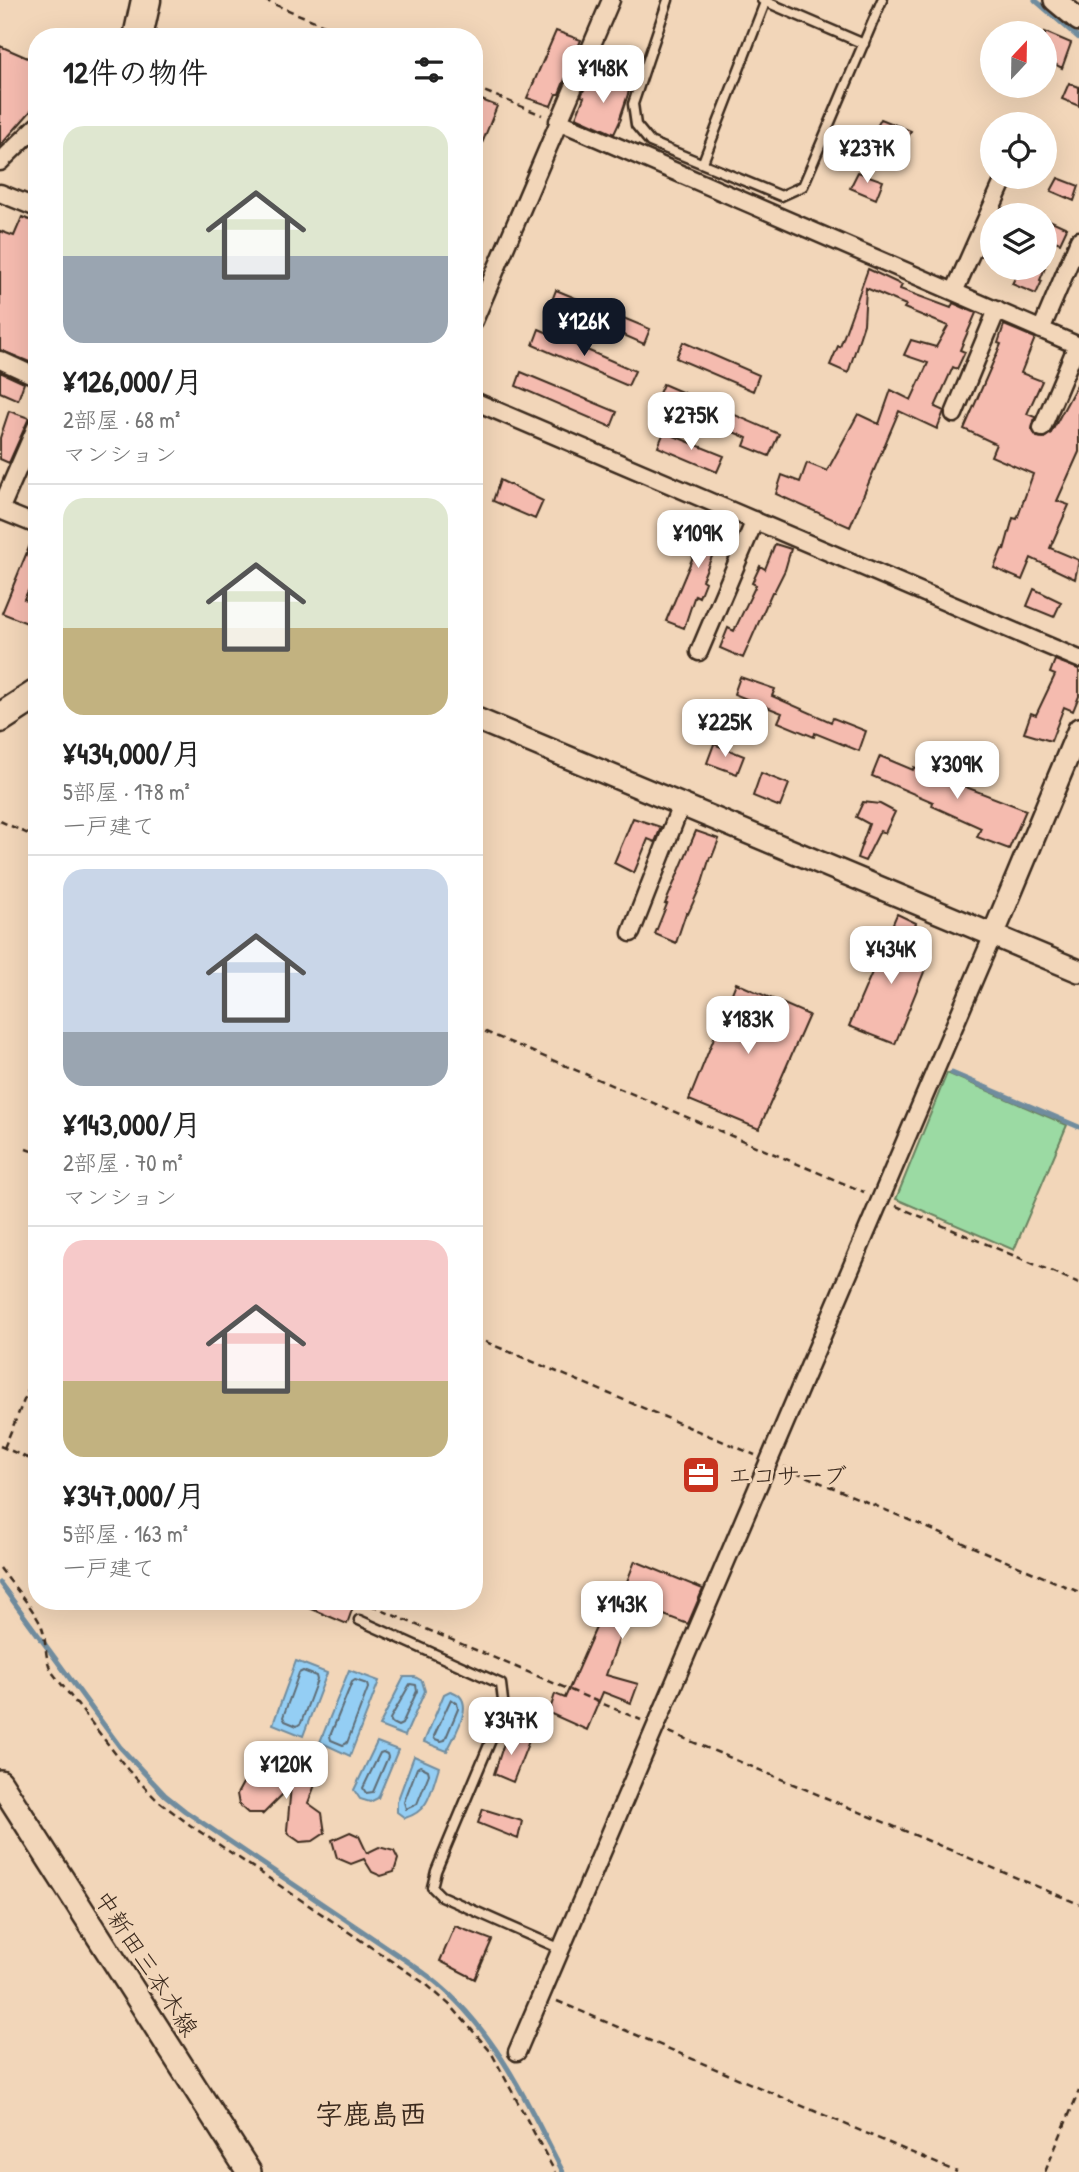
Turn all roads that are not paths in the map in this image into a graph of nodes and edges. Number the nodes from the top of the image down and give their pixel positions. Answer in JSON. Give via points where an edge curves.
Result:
{"nodes":[{"id":1,"x":146,"y":0,"type":"edge"},
{"id":2,"x":611,"y":0,"type":"edge"},
{"id":3,"x":668,"y":0,"type":"edge"},
{"id":4,"x":883,"y":0,"type":"edge"},
{"id":5,"x":1055,"y":0,"type":"edge"},
{"id":6,"x":765,"y":1,"type":"edge"},
{"id":7,"x":1079,"y":20,"type":"edge"},
{"id":8,"x":140,"y":28,"type":"edge"},
{"id":9,"x":864,"y":44,"type":"junction"},
{"id":10,"x":558,"y":121,"type":"junction"},
{"id":11,"x":28,"y":135,"type":"edge"},
{"id":12,"x":0,"y":162,"type":"edge"},
{"id":13,"x":702,"y":162,"type":"junction"},
{"id":14,"x":1000,"y":189,"type":"edge"},
{"id":15,"x":0,"y":193,"type":"edge"},
{"id":16,"x":28,"y":204,"type":"edge"},
{"id":17,"x":1079,"y":240,"type":"edge"},
{"id":18,"x":954,"y":292,"type":"junction"},
{"id":19,"x":483,"y":300,"type":"edge"},
{"id":20,"x":997,"y":310,"type":"junction"},
{"id":21,"x":1041,"y":330,"type":"junction"},
{"id":22,"x":1078,"y":346,"type":"edge"},
{"id":23,"x":0,"y":360,"type":"edge"},
{"id":24,"x":28,"y":372,"type":"edge"},
{"id":25,"x":483,"y":405,"type":"edge"},
{"id":26,"x":954,"y":414,"type":"dead end"},
{"id":27,"x":1042,"y":428,"type":"dead end"},
{"id":28,"x":28,"y":446,"type":"edge"},
{"id":29,"x":0,"y":510,"type":"edge"},
{"id":30,"x":755,"y":520,"type":"junction"},
{"id":31,"x":28,"y":521,"type":"edge"},
{"id":32,"x":699,"y":652,"type":"dead end"},
{"id":33,"x":1079,"y":659,"type":"edge"},
{"id":34,"x":28,"y":700,"type":"edge"},
{"id":35,"x":0,"y":718,"type":"edge"},
{"id":36,"x":483,"y":722,"type":"edge"},
{"id":37,"x":1079,"y":729,"type":"edge"},
{"id":38,"x":681,"y":805,"type":"junction"},
{"id":39,"x":631,"y":933,"type":"dead end"},
{"id":40,"x":993,"y":935,"type":"junction"},
{"id":41,"x":1079,"y":971,"type":"edge"},
{"id":42,"x":359,"y":1620,"type":"dead end"},
{"id":43,"x":0,"y":1782,"type":"edge"},
{"id":44,"x":561,"y":1949,"type":"junction"},
{"id":45,"x":517,"y":2052,"type":"dead end"},
{"id":46,"x":249,"y":2172,"type":"edge"}],
"edges":[{"from":1,"to":8,"type":"highway"},
{"from":2,"to":10,"type":"street"},
{"from":3,"to":13,"type":"lane","via":[[633,104],[636,125],[650,142]]},
{"from":4,"to":9,"type":"lane"},
{"from":5,"to":7,"type":"street"},
{"from":6,"to":9,"type":"lane"},
{"from":6,"to":13,"type":"lane"},
{"from":9,"to":13,"type":"lane","via":[[803,186],[781,196]]},
{"from":10,"to":18,"type":"street"},
{"from":10,"to":19,"type":"street"},
{"from":11,"to":12,"type":"street"},
{"from":14,"to":18,"type":"street"},
{"from":15,"to":16,"type":"street"},
{"from":17,"to":21,"type":"street"},
{"from":18,"to":20,"type":"street"},
{"from":20,"to":21,"type":"street"},
{"from":20,"to":26,"type":"street"},
{"from":21,"to":22,"type":"street"},
{"from":22,"to":27,"type":"street"},
{"from":23,"to":24,"type":"street"},
{"from":25,"to":30,"type":"street"},
{"from":28,"to":29,"type":"street"},
{"from":29,"to":31,"type":"street"},
{"from":30,"to":32,"type":"street"},
{"from":30,"to":33,"type":"street"},
{"from":34,"to":35,"type":"highway"},
{"from":36,"to":38,"type":"street"},
{"from":37,"to":40,"type":"street"},
{"from":38,"to":39,"type":"street"},
{"from":38,"to":40,"type":"street"},
{"from":40,"to":41,"type":"street"},
{"from":40,"to":44,"type":"street"},
{"from":42,"to":44,"type":"lane","via":[[501,1684],[504,1709],[432,1887],[440,1896]]},
{"from":43,"to":46,"type":"main road","name":"中新田三本木線"},
{"from":44,"to":45,"type":"street"}]}
